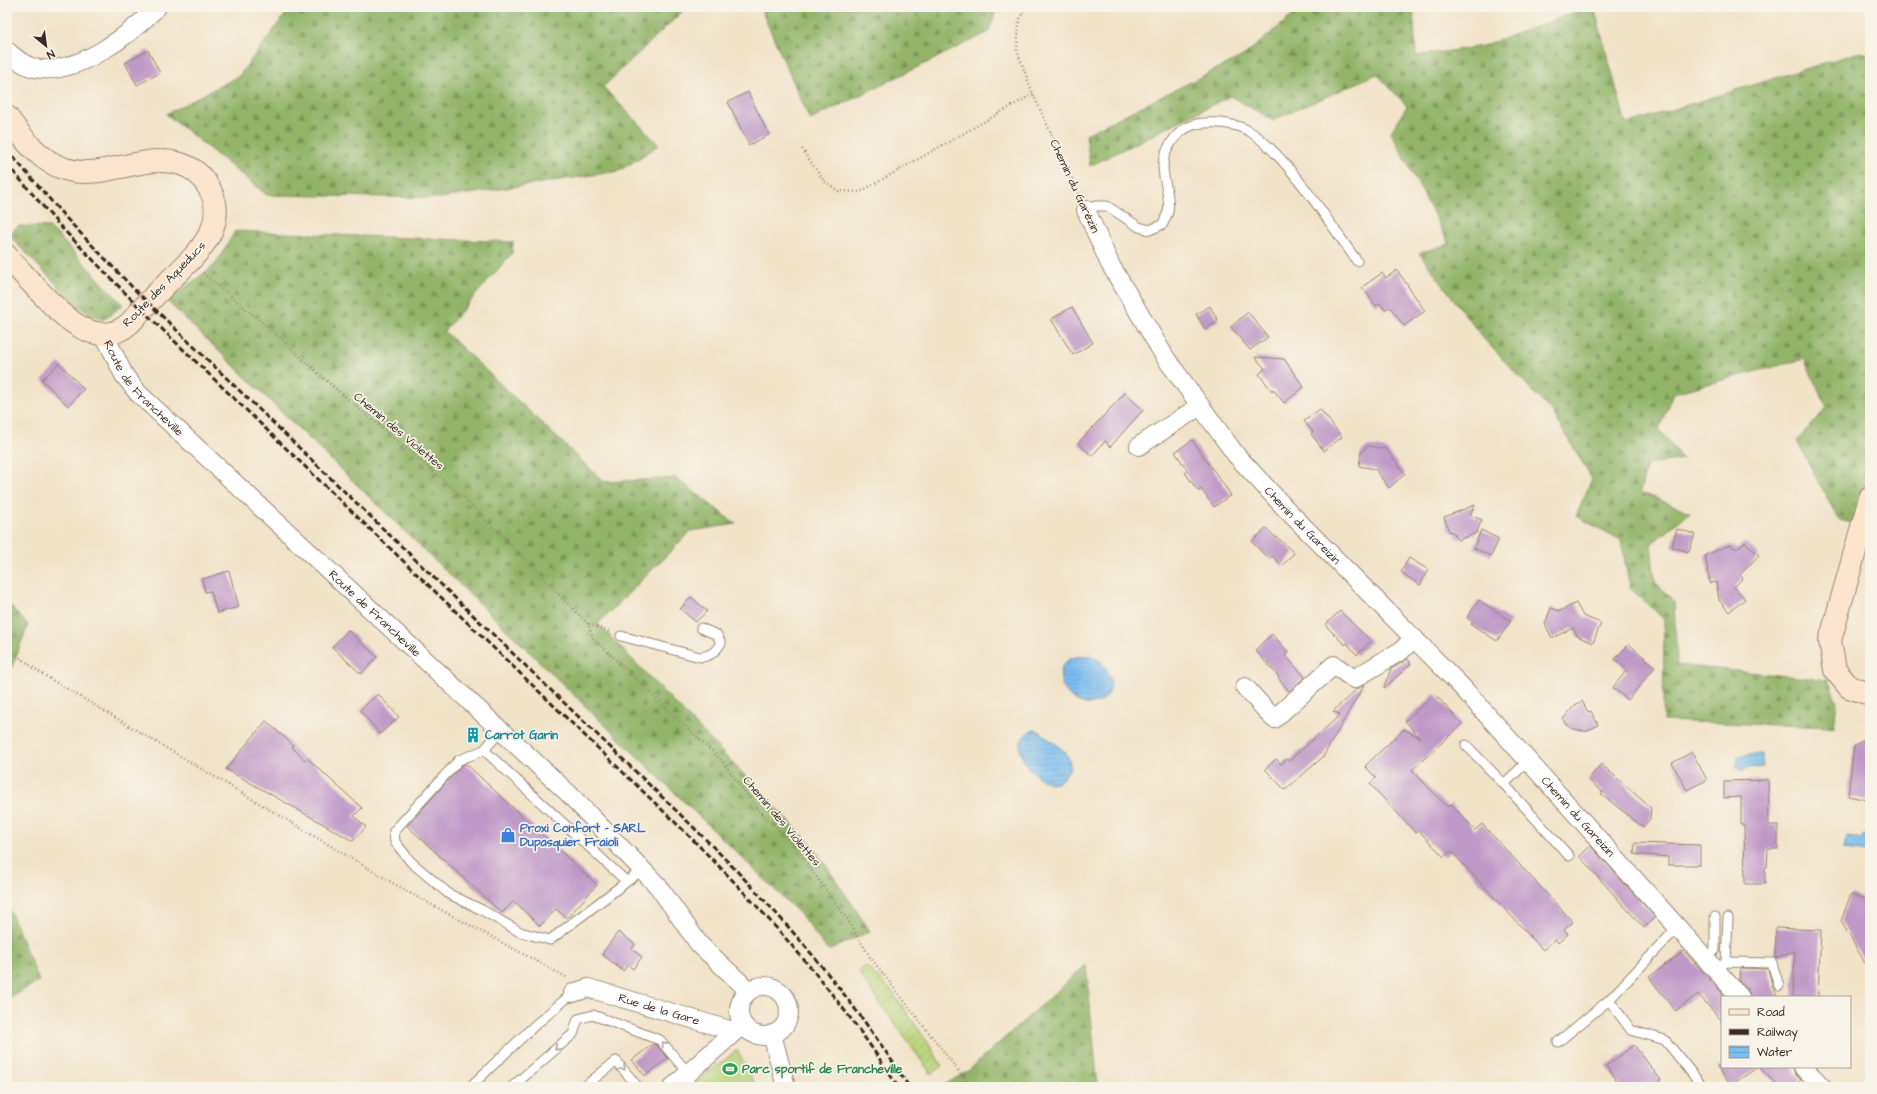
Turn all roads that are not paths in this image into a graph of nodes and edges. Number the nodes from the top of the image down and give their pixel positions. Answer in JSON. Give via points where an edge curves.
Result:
{"nodes":[{"id":1,"x":151,"y":9,"type":"edge"},
{"id":2,"x":7,"y":51,"type":"edge"},
{"id":3,"x":7,"y":117,"type":"edge"},
{"id":4,"x":1086,"y":210,"type":"joint"},
{"id":5,"x":7,"y":256,"type":"edge"},
{"id":6,"x":1357,"y":261,"type":"dead end"},
{"id":7,"x":104,"y":334,"type":"junction"},
{"id":8,"x":1165,"y":356,"type":"joint"},
{"id":9,"x":1200,"y":406,"type":"junction"},
{"id":10,"x":1139,"y":446,"type":"dead end"},
{"id":11,"x":1870,"y":498,"type":"edge"},
{"id":12,"x":701,"y":628,"type":"dead end"},
{"id":13,"x":621,"y":636,"type":"road end"},
{"id":14,"x":1414,"y":638,"type":"junction"},
{"id":15,"x":1245,"y":687,"type":"dead end"},
{"id":16,"x":1870,"y":694,"type":"edge"},
{"id":17,"x":501,"y":731,"type":"junction"},
{"id":18,"x":1466,"y":744,"type":"dead end"},
{"id":19,"x":484,"y":750,"type":"junction"},
{"id":20,"x":1528,"y":761,"type":"junction"},
{"id":21,"x":1504,"y":784,"type":"junction"},
{"id":22,"x":1569,"y":856,"type":"dead end"},
{"id":23,"x":642,"y":870,"type":"junction"},
{"id":24,"x":626,"y":881,"type":"junction"},
{"id":25,"x":1715,"y":917,"type":"dead end"},
{"id":26,"x":1728,"y":918,"type":"dead end"},
{"id":27,"x":1678,"y":927,"type":"junction"},
{"id":28,"x":1716,"y":963,"type":"junction"},
{"id":29,"x":1779,"y":986,"type":"dead end"},
{"id":30,"x":581,"y":991,"type":"joint"},
{"id":31,"x":749,"y":991,"type":"junction"},
{"id":32,"x":1739,"y":996,"type":"edge"},
{"id":33,"x":1609,"y":1000,"type":"junction"},
{"id":34,"x":738,"y":1028,"type":"junction"},
{"id":35,"x":772,"y":1034,"type":"junction"},
{"id":36,"x":1558,"y":1042,"type":"dead end"},
{"id":37,"x":1804,"y":1068,"type":"edge"},
{"id":38,"x":689,"y":1074,"type":"junction"},
{"id":39,"x":470,"y":1087,"type":"edge"},
{"id":40,"x":512,"y":1087,"type":"edge"},
{"id":41,"x":584,"y":1087,"type":"edge"},
{"id":42,"x":638,"y":1087,"type":"edge"},
{"id":43,"x":673,"y":1087,"type":"edge"},
{"id":44,"x":786,"y":1087,"type":"edge"},
{"id":45,"x":1702,"y":1087,"type":"edge"},
{"id":46,"x":1822,"y":1087,"type":"edge"}],
"edges":[{"from":1,"to":2,"type":"street","via":[[123,38],[84,60],[60,67],[35,68],[25,65]]},
{"from":3,"to":7,"type":"main road","name":"Route des Aqueducs","via":[[38,154],[64,169],[92,171],[160,161],[184,165],[198,174],[212,193],[216,208],[207,240],[125,327]]},
{"from":4,"to":6,"type":"lane","via":[[1095,206],[1107,206],[1139,227],[1150,230],[1163,224],[1168,212],[1162,169],[1167,150],[1182,130],[1196,124],[1220,122],[1244,128],[1269,146],[1287,166]]},
{"from":4,"to":8,"type":"street","name":"Chemin du Garézin","via":[[1110,264]]},
{"from":5,"to":7,"type":"main road","via":[[67,318],[90,331]]},
{"from":7,"to":17,"type":"street","name":"Route de Francheville","via":[[120,369],[138,393]]},
{"from":8,"to":9,"type":"street","name":"Chemin du Gareizin"},
{"from":9,"to":10,"type":"street"},
{"from":9,"to":14,"type":"street","name":"Chemin du Gareizin","via":[[1236,455]]},
{"from":11,"to":16,"type":"main road","via":[[1830,641],[1835,670],[1849,687]]},
{"from":12,"to":13,"type":"lane","via":[[717,635],[721,643],[716,651],[708,656],[700,657]]},
{"from":14,"to":15,"type":"street","via":[[1402,650],[1354,679],[1334,666],[1274,719]]},
{"from":14,"to":20,"type":"street","name":"Chemin du Gareizin"},
{"from":17,"to":19,"type":"lane"},
{"from":17,"to":23,"type":"street","name":"Route de Francheville","via":[[568,793]]},
{"from":18,"to":21,"type":"lane"},
{"from":19,"to":24,"type":"lane"},
{"from":19,"to":24,"type":"lane","via":[[459,760],[394,832],[395,842],[411,862],[449,894],[520,932],[550,940]]},
{"from":20,"to":21,"type":"lane"},
{"from":20,"to":27,"type":"street","name":"Chemin du Gareizin"},
{"from":21,"to":22,"type":"lane"},
{"from":23,"to":24,"type":"lane"},
{"from":23,"to":31,"type":"street","name":"Route de Francheville","via":[[658,886],[699,944]]},
{"from":25,"to":28,"type":"lane"},
{"from":26,"to":28,"type":"lane"},
{"from":27,"to":28,"type":"street","name":"Chemin du Gareizin"},
{"from":27,"to":33,"type":"lane"},
{"from":28,"to":29,"type":"lane","via":[[1772,963]]},
{"from":28,"to":32,"type":"street","name":"Chemin du Gareizin"},
{"from":30,"to":34,"type":"street","name":"Rue de la Gare"},
{"from":30,"to":39,"type":"lane","via":[[535,1025]]},
{"from":31,"to":34,"type":"street","via":[[740,1003]]},
{"from":31,"to":35,"type":"street","via":[[756,987],[771,987],[778,990],[788,1002],[788,1018],[784,1025]]},
{"from":33,"to":36,"type":"lane"},
{"from":33,"to":45,"type":"lane","via":[[1631,1030],[1665,1040]]},
{"from":34,"to":35,"type":"street","via":[[764,1036]]},
{"from":34,"to":38,"type":"street"},
{"from":35,"to":44,"type":"street"},
{"from":37,"to":46,"type":"street"},
{"from":38,"to":40,"type":"lane","one_way":true,"via":[[660,1040],[593,1015],[578,1019],[573,1034]]},
{"from":38,"to":43,"type":"street"},
{"from":41,"to":42,"type":"lane","one_way":true,"via":[[616,1061]]}]}
